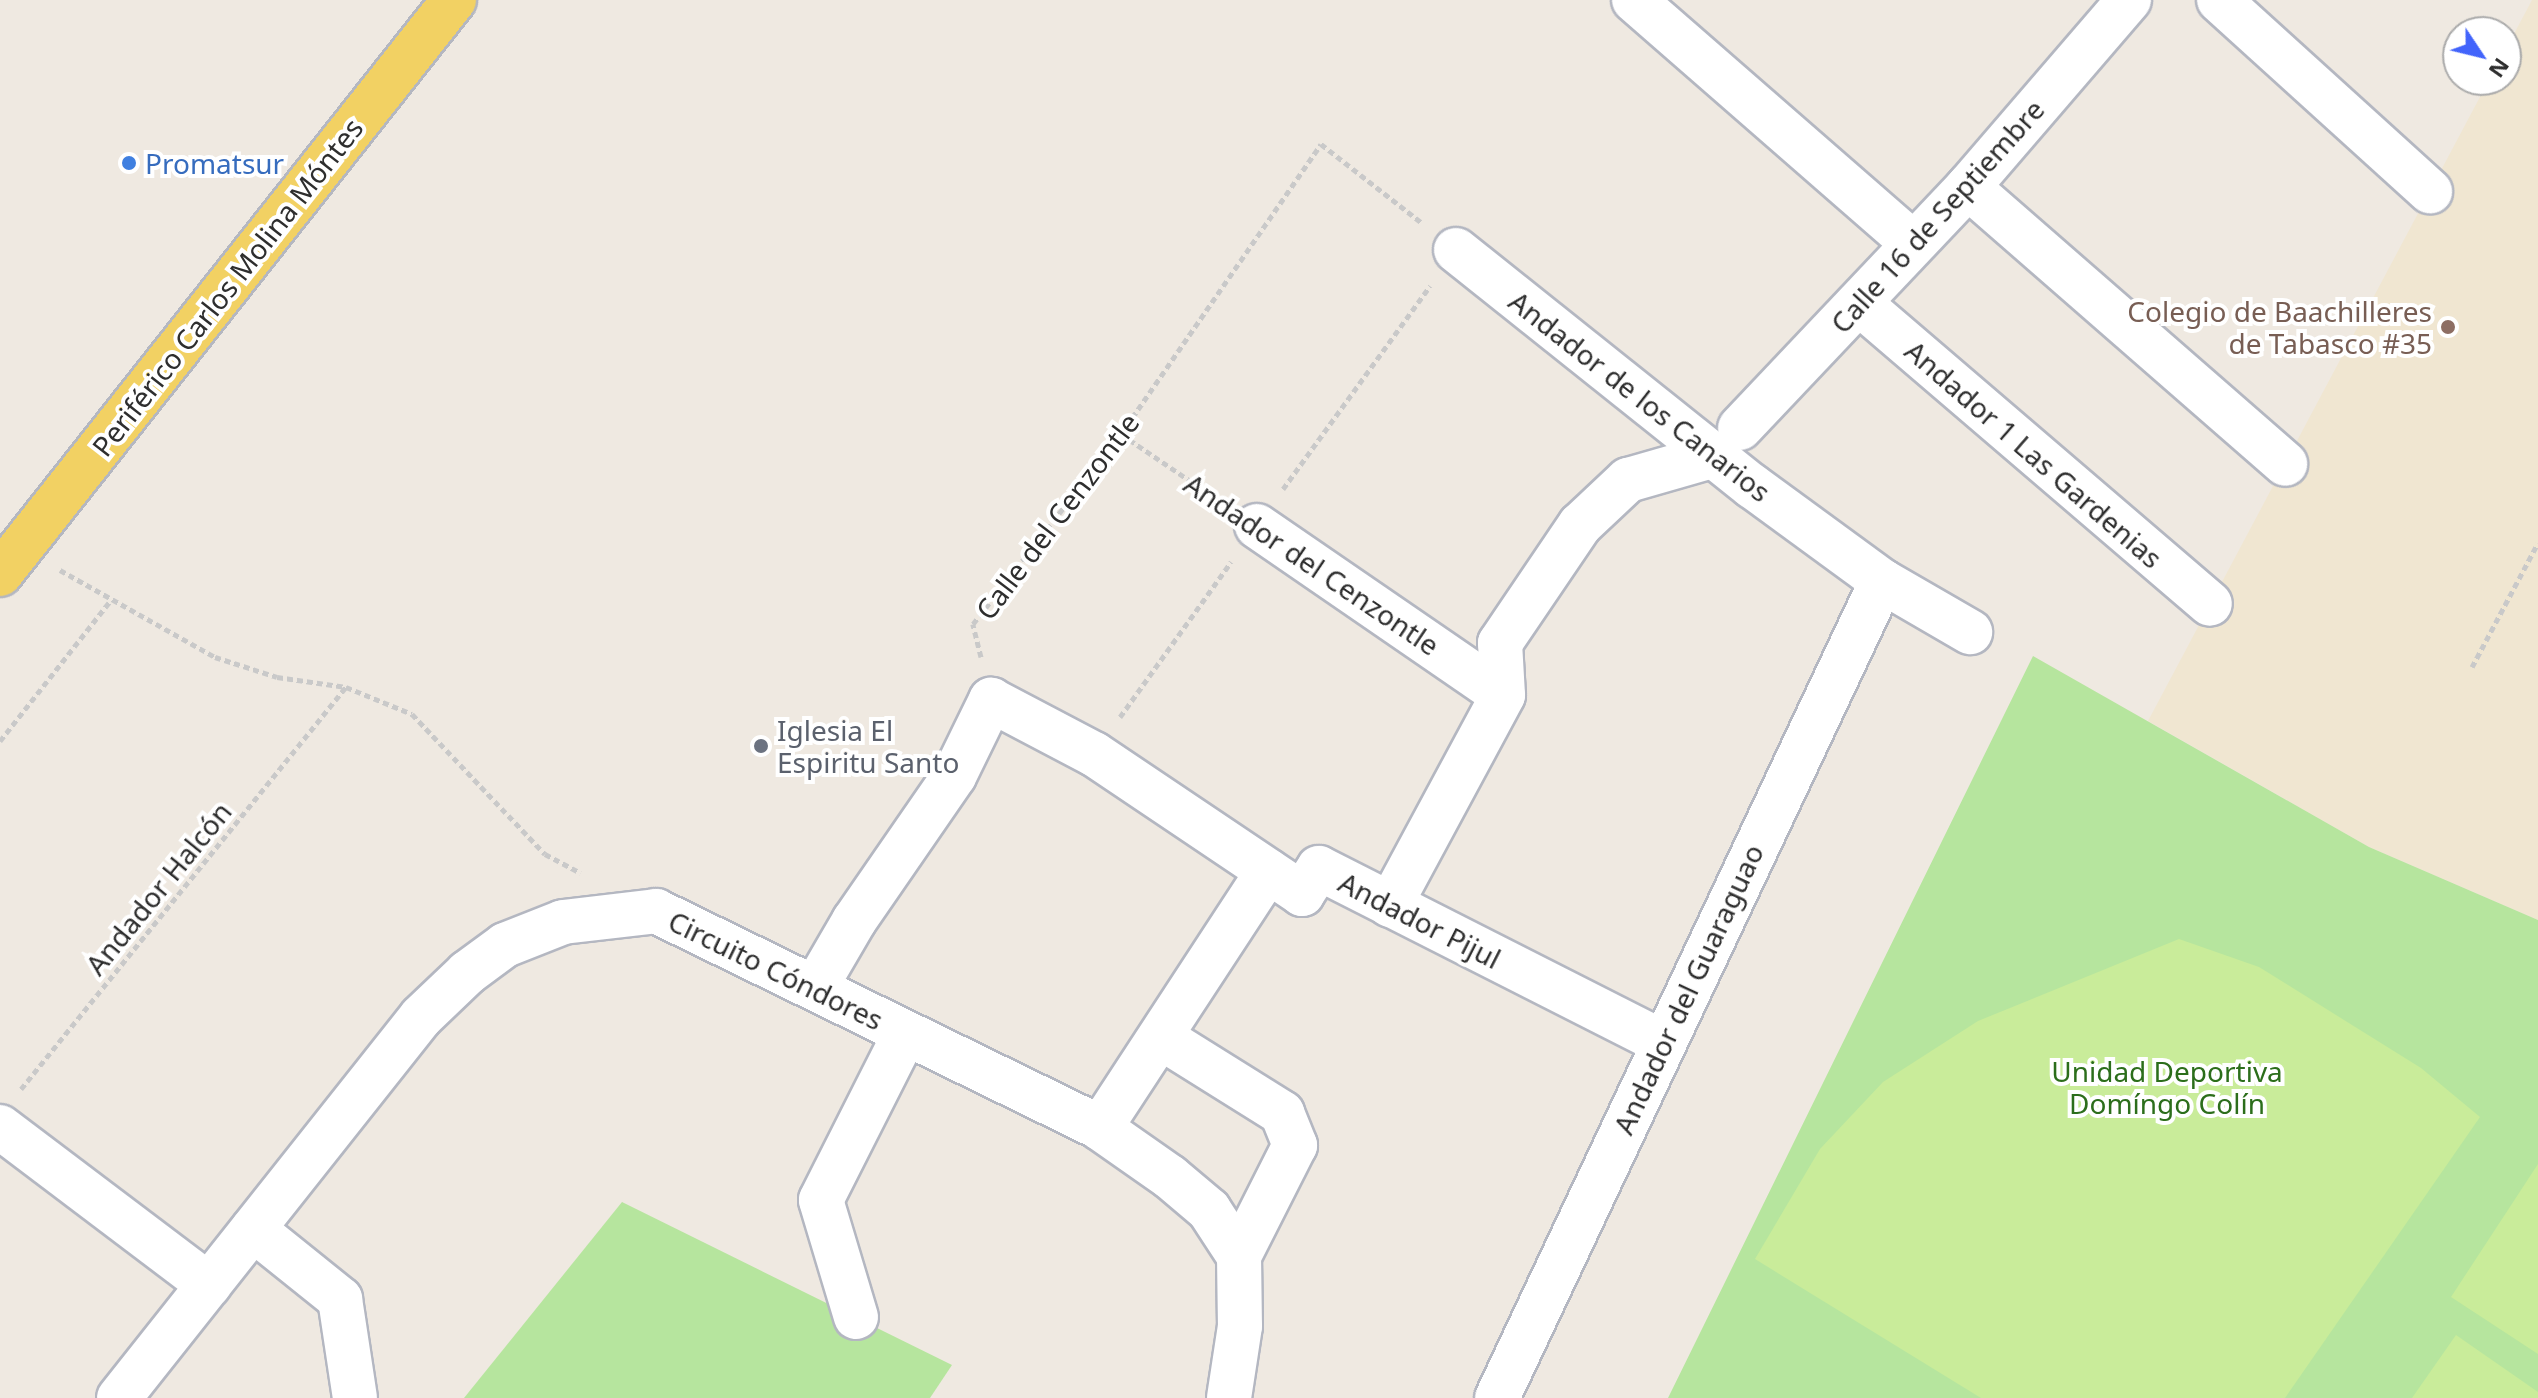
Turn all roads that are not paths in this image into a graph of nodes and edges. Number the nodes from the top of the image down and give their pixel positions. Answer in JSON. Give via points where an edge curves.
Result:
{"nodes":[{"id":1,"x":454,"y":0,"type":"edge"},
{"id":2,"x":1634,"y":0,"type":"edge"},
{"id":3,"x":2219,"y":0,"type":"edge"},
{"id":4,"x":2116,"y":4,"type":"edge"},
{"id":5,"x":1968,"y":187,"type":"junction"},
{"id":6,"x":2430,"y":191,"type":"dead end"},
{"id":7,"x":1913,"y":243,"type":"junction"},
{"id":8,"x":1456,"y":250,"type":"road end"},
{"id":9,"x":1859,"y":303,"type":"junction"},
{"id":10,"x":1727,"y":442,"type":"junction"},
{"id":11,"x":2285,"y":464,"type":"dead end"},
{"id":12,"x":1257,"y":526,"type":"road end"},
{"id":13,"x":11,"y":560,"type":"edge"},
{"id":14,"x":1882,"y":581,"type":"junction"},
{"id":15,"x":2210,"y":604,"type":"dead end"},
{"id":16,"x":1970,"y":632,"type":"dead end"},
{"id":17,"x":1503,"y":695,"type":"junction"},
{"id":18,"x":1268,"y":871,"type":"junction"},
{"id":19,"x":1390,"y":905,"type":"junction"},
{"id":20,"x":815,"y":988,"type":"junction"},
{"id":21,"x":905,"y":1034,"type":"junction"},
{"id":22,"x":1162,"y":1038,"type":"junction"},
{"id":23,"x":1662,"y":1042,"type":"junction"},
{"id":24,"x":5,"y":1114,"type":"edge"},
{"id":25,"x":1100,"y":1128,"type":"junction"},
{"id":26,"x":253,"y":1229,"type":"junction"},
{"id":27,"x":1239,"y":1256,"type":"junction"},
{"id":28,"x":209,"y":1285,"type":"junction"},
{"id":29,"x":856,"y":1317,"type":"dead end"},
{"id":30,"x":119,"y":1398,"type":"edge"},
{"id":31,"x":355,"y":1398,"type":"edge"},
{"id":32,"x":1229,"y":1398,"type":"edge"},
{"id":33,"x":1497,"y":1398,"type":"edge"}],
"edges":[{"from":1,"to":13,"type":"main road","name":"Periférico Carlos Molina Móntes"},
{"from":2,"to":7,"type":"street"},
{"from":3,"to":6,"type":"street"},
{"from":4,"to":5,"type":"street","name":"Calle 16 de Septiembre"},
{"from":5,"to":7,"type":"street","name":"Calle 16 de Septiembre"},
{"from":5,"to":11,"type":"street"},
{"from":7,"to":9,"type":"street","name":"Calle 16 de Septiembre"},
{"from":8,"to":10,"type":"street","name":"Andador de los Canarios"},
{"from":9,"to":10,"type":"street","name":"Calle 16 de Septiembre"},
{"from":9,"to":15,"type":"street","name":"Andador 1 Las Gardenias"},
{"from":10,"to":14,"type":"street","name":"Andador de los Canarios"},
{"from":10,"to":17,"type":"street","via":[[1628,480],[1580,525],[1500,643]]},
{"from":12,"to":17,"type":"street","name":"Andador del Cenzontle"},
{"from":14,"to":16,"type":"street","name":"Andador de los Canarios"},
{"from":14,"to":23,"type":"street","name":"Andador del Guaraguao"},
{"from":17,"to":19,"type":"street"},
{"from":18,"to":19,"type":"street","name":"Andador Pijul","via":[[1302,894],[1319,868]]},
{"from":18,"to":20,"type":"street","name":"Andador Pijul","via":[[1094,754],[991,700],[954,776],[854,921]]},
{"from":18,"to":22,"type":"street"},
{"from":19,"to":23,"type":"street","name":"Andador Pijul"},
{"from":20,"to":21,"type":"street","name":"Circuito Cóndores"},
{"from":20,"to":26,"type":"street","name":"Circuito Cóndores","via":[[656,911],[563,922],[505,945],[421,1017]]},
{"from":21,"to":25,"type":"street","name":"Circuito Cóndores"},
{"from":21,"to":29,"type":"street","via":[[821,1200]]},
{"from":22,"to":25,"type":"street"},
{"from":22,"to":27,"type":"street","via":[[1282,1113],[1295,1145]]},
{"from":23,"to":33,"type":"street","name":"Andador del Guaraguao"},
{"from":24,"to":28,"type":"street"},
{"from":25,"to":27,"type":"street","name":"Circuito Cóndores","via":[[1134,1148],[1209,1210]]},
{"from":26,"to":28,"type":"street","name":"Circuito Cóndores"},
{"from":26,"to":31,"type":"street","via":[[340,1299]]},
{"from":27,"to":32,"type":"street","via":[[1240,1326]]},
{"from":28,"to":30,"type":"street","name":"Circuito Cóndores"}]}
